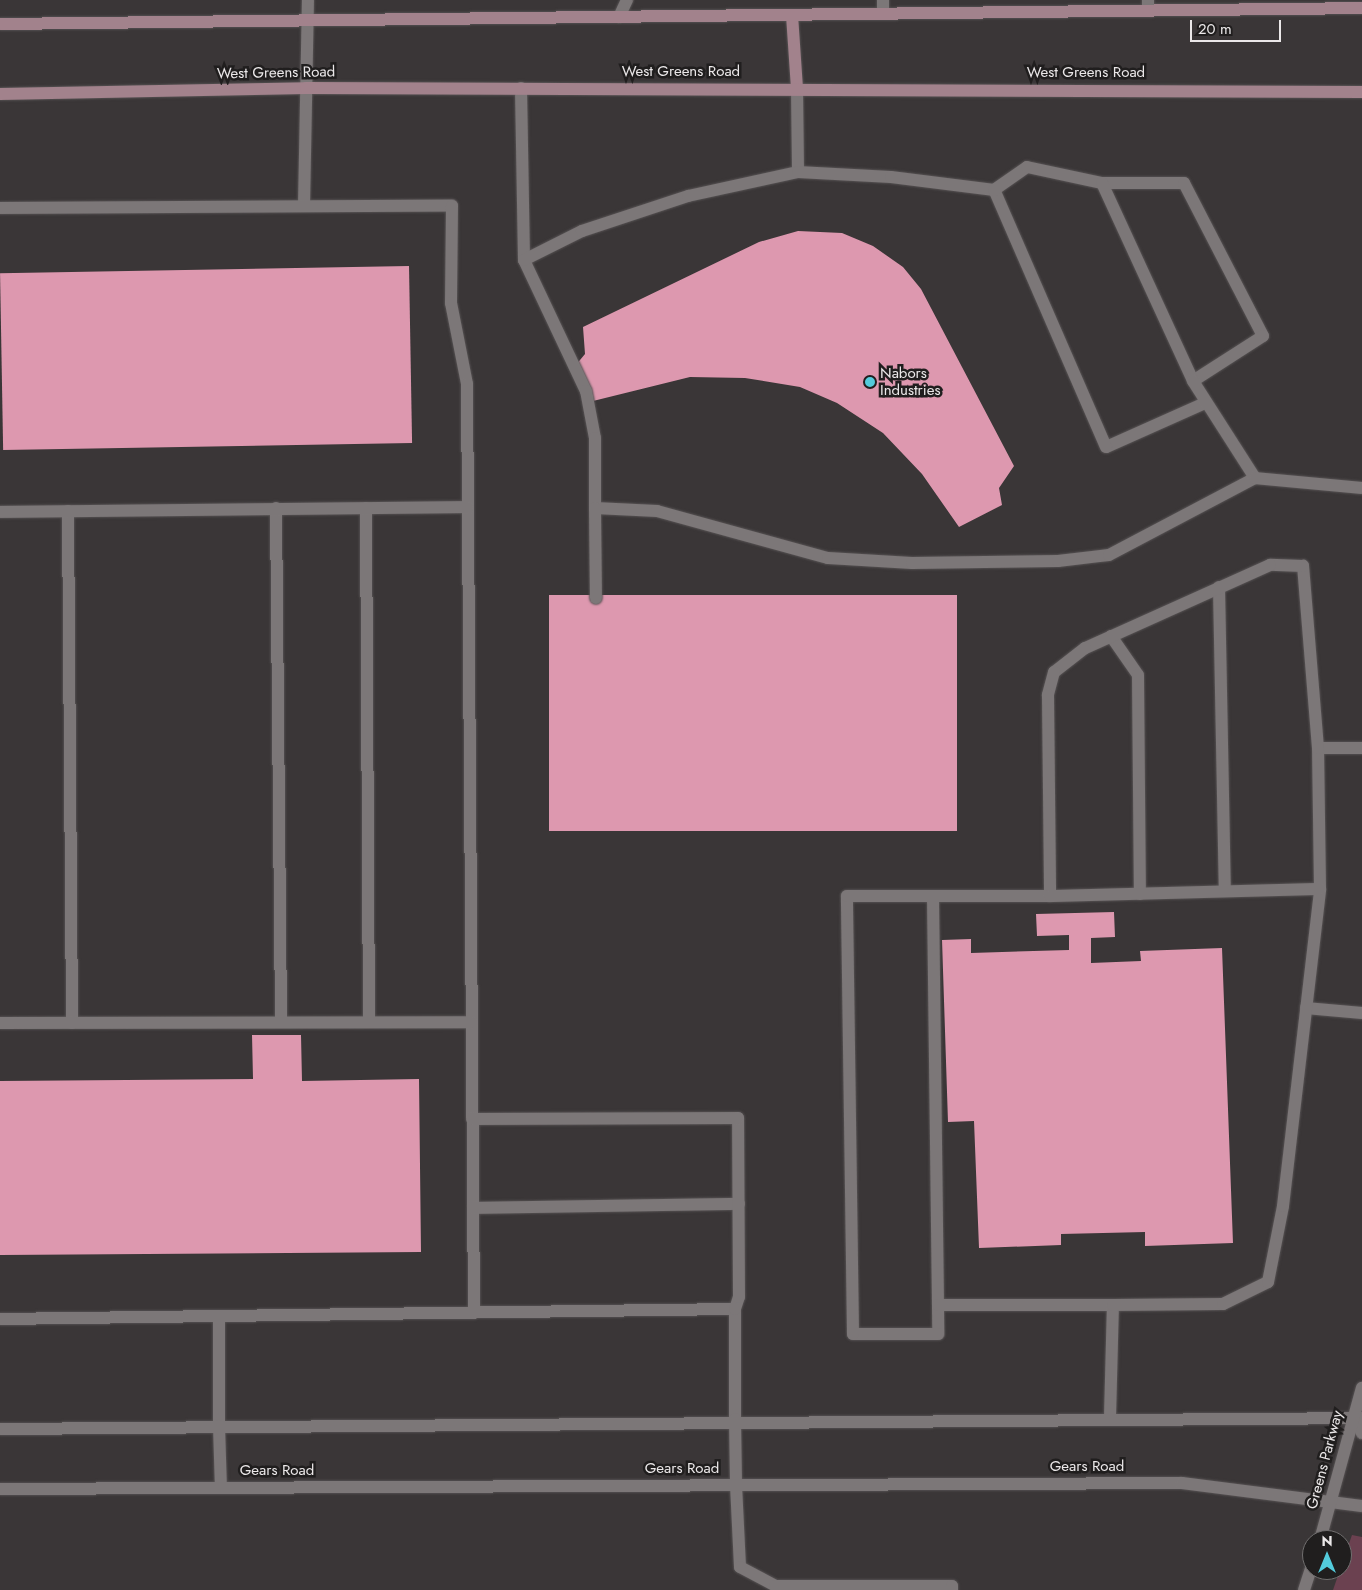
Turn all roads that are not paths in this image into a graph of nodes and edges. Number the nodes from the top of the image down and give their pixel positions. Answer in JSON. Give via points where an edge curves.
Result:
{"nodes":[{"id":1,"x":308,"y":0,"type":"edge"},
{"id":2,"x":627,"y":0,"type":"edge"},
{"id":3,"x":883,"y":0,"type":"edge"},
{"id":4,"x":1148,"y":5,"type":"edge"},
{"id":5,"x":1362,"y":8,"type":"edge"},
{"id":6,"x":883,"y":14,"type":"junction"},
{"id":7,"x":792,"y":15,"type":"junction"},
{"id":8,"x":619,"y":17,"type":"junction"},
{"id":9,"x":307,"y":20,"type":"junction"},
{"id":10,"x":0,"y":24,"type":"edge"},
{"id":11,"x":306,"y":88,"type":"junction"},
{"id":12,"x":521,"y":88,"type":"junction"},
{"id":13,"x":797,"y":88,"type":"junction"},
{"id":14,"x":1362,"y":92,"type":"edge"},
{"id":15,"x":0,"y":94,"type":"edge"},
{"id":16,"x":798,"y":172,"type":"junction"},
{"id":17,"x":1102,"y":183,"type":"junction"},
{"id":18,"x":994,"y":190,"type":"junction"},
{"id":19,"x":304,"y":206,"type":"junction"},
{"id":20,"x":0,"y":208,"type":"edge"},
{"id":21,"x":524,"y":260,"type":"junction"},
{"id":22,"x":1193,"y":380,"type":"junction"},
{"id":23,"x":1205,"y":403,"type":"junction"},
{"id":24,"x":1255,"y":478,"type":"junction"},
{"id":25,"x":1362,"y":488,"type":"edge"},
{"id":26,"x":468,"y":507,"type":"junction"},
{"id":27,"x":276,"y":508,"type":"junction"},
{"id":28,"x":366,"y":508,"type":"junction"},
{"id":29,"x":595,"y":508,"type":"junction"},
{"id":30,"x":68,"y":511,"type":"junction"},
{"id":31,"x":0,"y":512,"type":"edge"},
{"id":32,"x":1219,"y":587,"type":"junction"},
{"id":33,"x":596,"y":598,"type":"dead end"},
{"id":34,"x":1111,"y":636,"type":"junction"},
{"id":35,"x":1318,"y":748,"type":"junction"},
{"id":36,"x":1362,"y":748,"type":"edge"},
{"id":37,"x":1320,"y":889,"type":"junction"},
{"id":38,"x":1225,"y":891,"type":"junction"},
{"id":39,"x":1140,"y":894,"type":"junction"},
{"id":40,"x":934,"y":896,"type":"junction"},
{"id":41,"x":1050,"y":896,"type":"junction"},
{"id":42,"x":1306,"y":1008,"type":"junction"},
{"id":43,"x":1362,"y":1012,"type":"edge"},
{"id":44,"x":281,"y":1022,"type":"junction"},
{"id":45,"x":370,"y":1022,"type":"junction"},
{"id":46,"x":472,"y":1022,"type":"junction"},
{"id":47,"x":0,"y":1023,"type":"edge"},
{"id":48,"x":72,"y":1023,"type":"junction"},
{"id":49,"x":472,"y":1119,"type":"junction"},
{"id":50,"x":739,"y":1204,"type":"junction"},
{"id":51,"x":473,"y":1208,"type":"junction"},
{"id":52,"x":938,"y":1305,"type":"junction"},
{"id":53,"x":1113,"y":1305,"type":"junction"},
{"id":54,"x":735,"y":1309,"type":"junction"},
{"id":55,"x":474,"y":1313,"type":"junction"},
{"id":56,"x":218,"y":1316,"type":"junction"},
{"id":57,"x":0,"y":1319,"type":"edge"},
{"id":58,"x":1362,"y":1388,"type":"edge"},
{"id":59,"x":1110,"y":1417,"type":"junction"},
{"id":60,"x":1358,"y":1417,"type":"edge"},
{"id":61,"x":735,"y":1419,"type":"junction"},
{"id":62,"x":218,"y":1426,"type":"junction"},
{"id":63,"x":0,"y":1429,"type":"edge"},
{"id":64,"x":1362,"y":1433,"type":"edge"},
{"id":65,"x":736,"y":1485,"type":"junction"},
{"id":66,"x":221,"y":1488,"type":"junction"},
{"id":67,"x":0,"y":1489,"type":"edge"},
{"id":68,"x":1332,"y":1502,"type":"junction"},
{"id":69,"x":1362,"y":1506,"type":"edge"},
{"id":70,"x":1323,"y":1530,"type":"edge"},
{"id":71,"x":854,"y":1588,"type":"edge"},
{"id":72,"x":952,"y":1590,"type":"edge"}],
"edges":[{"from":1,"to":9,"type":"street"},
{"from":2,"to":8,"type":"street"},
{"from":3,"to":6,"type":"street"},
{"from":4,"to":5,"type":"main road"},
{"from":4,"to":6,"type":"main road"},
{"from":6,"to":7,"type":"main road"},
{"from":7,"to":8,"type":"main road"},
{"from":7,"to":13,"type":"main road"},
{"from":8,"to":9,"type":"main road"},
{"from":9,"to":10,"type":"main road"},
{"from":9,"to":11,"type":"street"},
{"from":11,"to":12,"type":"main road","name":"West Greens Road"},
{"from":11,"to":15,"type":"main road","name":"West Greens Road"},
{"from":11,"to":19,"type":"street"},
{"from":12,"to":13,"type":"main road","name":"West Greens Road"},
{"from":12,"to":21,"type":"street"},
{"from":13,"to":14,"type":"main road","name":"West Greens Road"},
{"from":13,"to":16,"type":"street"},
{"from":16,"to":18,"type":"street","via":[[891,177]]},
{"from":16,"to":21,"type":"street","via":[[688,196],[582,231]]},
{"from":17,"to":18,"type":"street","via":[[1026,167]]},
{"from":17,"to":22,"type":"street"},
{"from":17,"to":22,"type":"street","via":[[1184,183],[1263,336]]},
{"from":18,"to":23,"type":"street","via":[[1106,448]]},
{"from":19,"to":20,"type":"street"},
{"from":19,"to":26,"type":"street","via":[[452,206],[451,303],[468,384]]},
{"from":21,"to":29,"type":"street","via":[[586,391],[594,438]]},
{"from":22,"to":23,"type":"street"},
{"from":23,"to":24,"type":"street"},
{"from":24,"to":25,"type":"street"},
{"from":24,"to":29,"type":"street","via":[[1109,555],[1058,562],[912,564],[828,558],[657,511]]},
{"from":26,"to":28,"type":"street"},
{"from":26,"to":46,"type":"street"},
{"from":27,"to":28,"type":"street"},
{"from":27,"to":30,"type":"street"},
{"from":27,"to":44,"type":"street"},
{"from":28,"to":45,"type":"street"},
{"from":29,"to":33,"type":"street"},
{"from":30,"to":31,"type":"street"},
{"from":30,"to":48,"type":"street"},
{"from":32,"to":34,"type":"street"},
{"from":32,"to":35,"type":"street","via":[[1270,564],[1303,566]]},
{"from":32,"to":38,"type":"street"},
{"from":34,"to":39,"type":"street","via":[[1138,675]]},
{"from":34,"to":41,"type":"street","via":[[1085,648],[1054,672],[1048,695]]},
{"from":35,"to":36,"type":"street"},
{"from":35,"to":37,"type":"street"},
{"from":37,"to":38,"type":"street"},
{"from":37,"to":42,"type":"street"},
{"from":38,"to":39,"type":"street"},
{"from":39,"to":41,"type":"street"},
{"from":40,"to":41,"type":"street"},
{"from":40,"to":52,"type":"street"},
{"from":40,"to":52,"type":"street","via":[[847,896],[853,1334],[938,1334]]},
{"from":42,"to":43,"type":"street"},
{"from":42,"to":53,"type":"street","via":[[1283,1206],[1268,1282],[1223,1304]]},
{"from":44,"to":45,"type":"street"},
{"from":44,"to":48,"type":"street"},
{"from":45,"to":46,"type":"street"},
{"from":46,"to":49,"type":"street"},
{"from":47,"to":48,"type":"street"},
{"from":49,"to":50,"type":"street","via":[[738,1118]]},
{"from":49,"to":51,"type":"street"},
{"from":50,"to":51,"type":"street"},
{"from":50,"to":54,"type":"street","via":[[739,1297]]},
{"from":51,"to":55,"type":"street"},
{"from":52,"to":53,"type":"street"},
{"from":53,"to":59,"type":"street"},
{"from":54,"to":55,"type":"street"},
{"from":54,"to":61,"type":"street"},
{"from":55,"to":56,"type":"street"},
{"from":56,"to":57,"type":"street"},
{"from":56,"to":62,"type":"street"},
{"from":58,"to":60,"type":"street","name":"Greens Parkway"},
{"from":59,"to":60,"type":"street"},
{"from":59,"to":61,"type":"street"},
{"from":60,"to":64,"type":"street"},
{"from":60,"to":68,"type":"street","name":"Greens Parkway"},
{"from":61,"to":62,"type":"street"},
{"from":61,"to":65,"type":"street"},
{"from":62,"to":63,"type":"street"},
{"from":62,"to":66,"type":"street"},
{"from":65,"to":66,"type":"street","name":"Gears Road"},
{"from":65,"to":68,"type":"street","name":"Gears Road","via":[[1182,1483]]},
{"from":65,"to":71,"type":"street","via":[[740,1567],[775,1586]]},
{"from":66,"to":67,"type":"street","name":"Gears Road"},
{"from":68,"to":69,"type":"street","name":"Gears Road"},
{"from":68,"to":70,"type":"street","name":"Greens Parkway"},
{"from":71,"to":72,"type":"street","via":[[952,1586]]}]}
